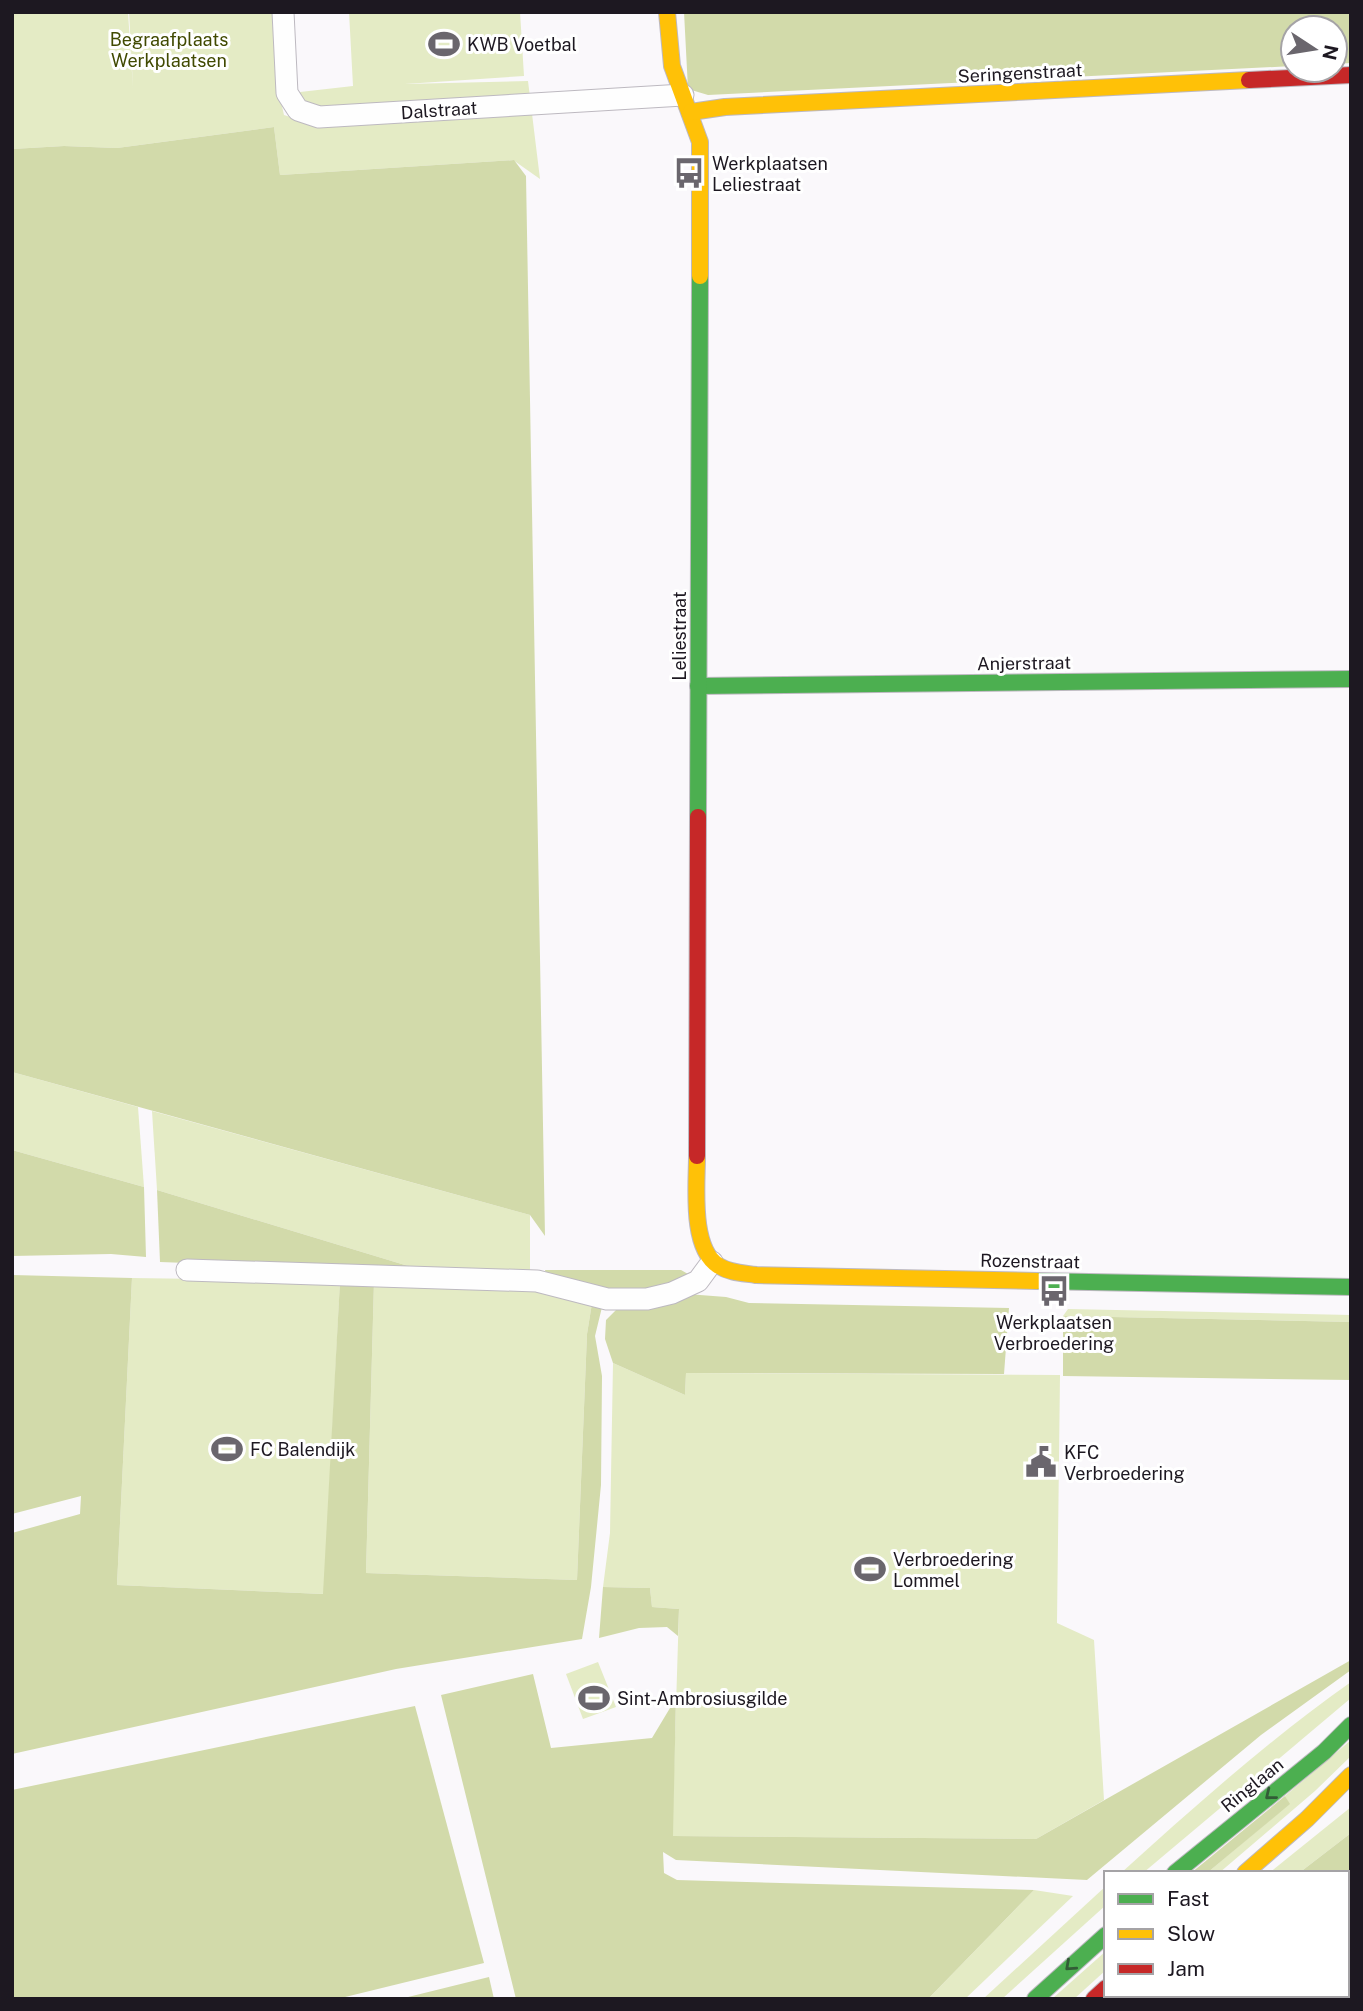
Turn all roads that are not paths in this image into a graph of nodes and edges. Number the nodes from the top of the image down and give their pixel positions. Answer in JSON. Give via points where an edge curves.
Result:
{"nodes":[{"id":1,"x":283,"y":12,"type":"edge"},
{"id":2,"x":667,"y":12,"type":"edge"},
{"id":3,"x":1351,"y":75,"type":"edge"},
{"id":4,"x":687,"y":103,"type":"junction"},
{"id":5,"x":1351,"y":679,"type":"edge"},
{"id":6,"x":698,"y":685,"type":"junction"},
{"id":7,"x":712,"y":1262,"type":"junction"},
{"id":8,"x":187,"y":1270,"type":"dead end"},
{"id":9,"x":1351,"y":1287,"type":"edge"},
{"id":10,"x":1351,"y":1725,"type":"edge"},
{"id":11,"x":1351,"y":1775,"type":"edge"},
{"id":12,"x":1177,"y":1871,"type":"edge"},
{"id":13,"x":1247,"y":1871,"type":"edge"},
{"id":14,"x":1104,"y":1937,"type":"edge"},
{"id":15,"x":1035,"y":1999,"type":"edge"}],
"edges":[{"from":1,"to":4,"type":"street","name":"Dalstraat","via":[[287,93],[307,115]]},
{"from":2,"to":4,"type":"street","name":"Leliestraat","via":[[674,76]]},
{"from":3,"to":4,"type":"street","name":"Seringenstraat","via":[[725,107]]},
{"from":4,"to":6,"type":"street","name":"Leliestraat","via":[[700,142]]},
{"from":5,"to":6,"type":"street","name":"Anjerstraat"},
{"from":6,"to":7,"type":"street","name":"Leliestraat","via":[[697,1210],[701,1243]]},
{"from":7,"to":8,"type":"street","via":[[698,1281],[647,1299],[607,1299],[537,1281]]},
{"from":7,"to":9,"type":"street","name":"Rozenstraat","via":[[725,1271],[756,1275]]},
{"from":10,"to":12,"type":"street","name":"Ringlaan","one_way":true},
{"from":11,"to":13,"type":"street"},
{"from":14,"to":15,"type":"street","one_way":true}]}
